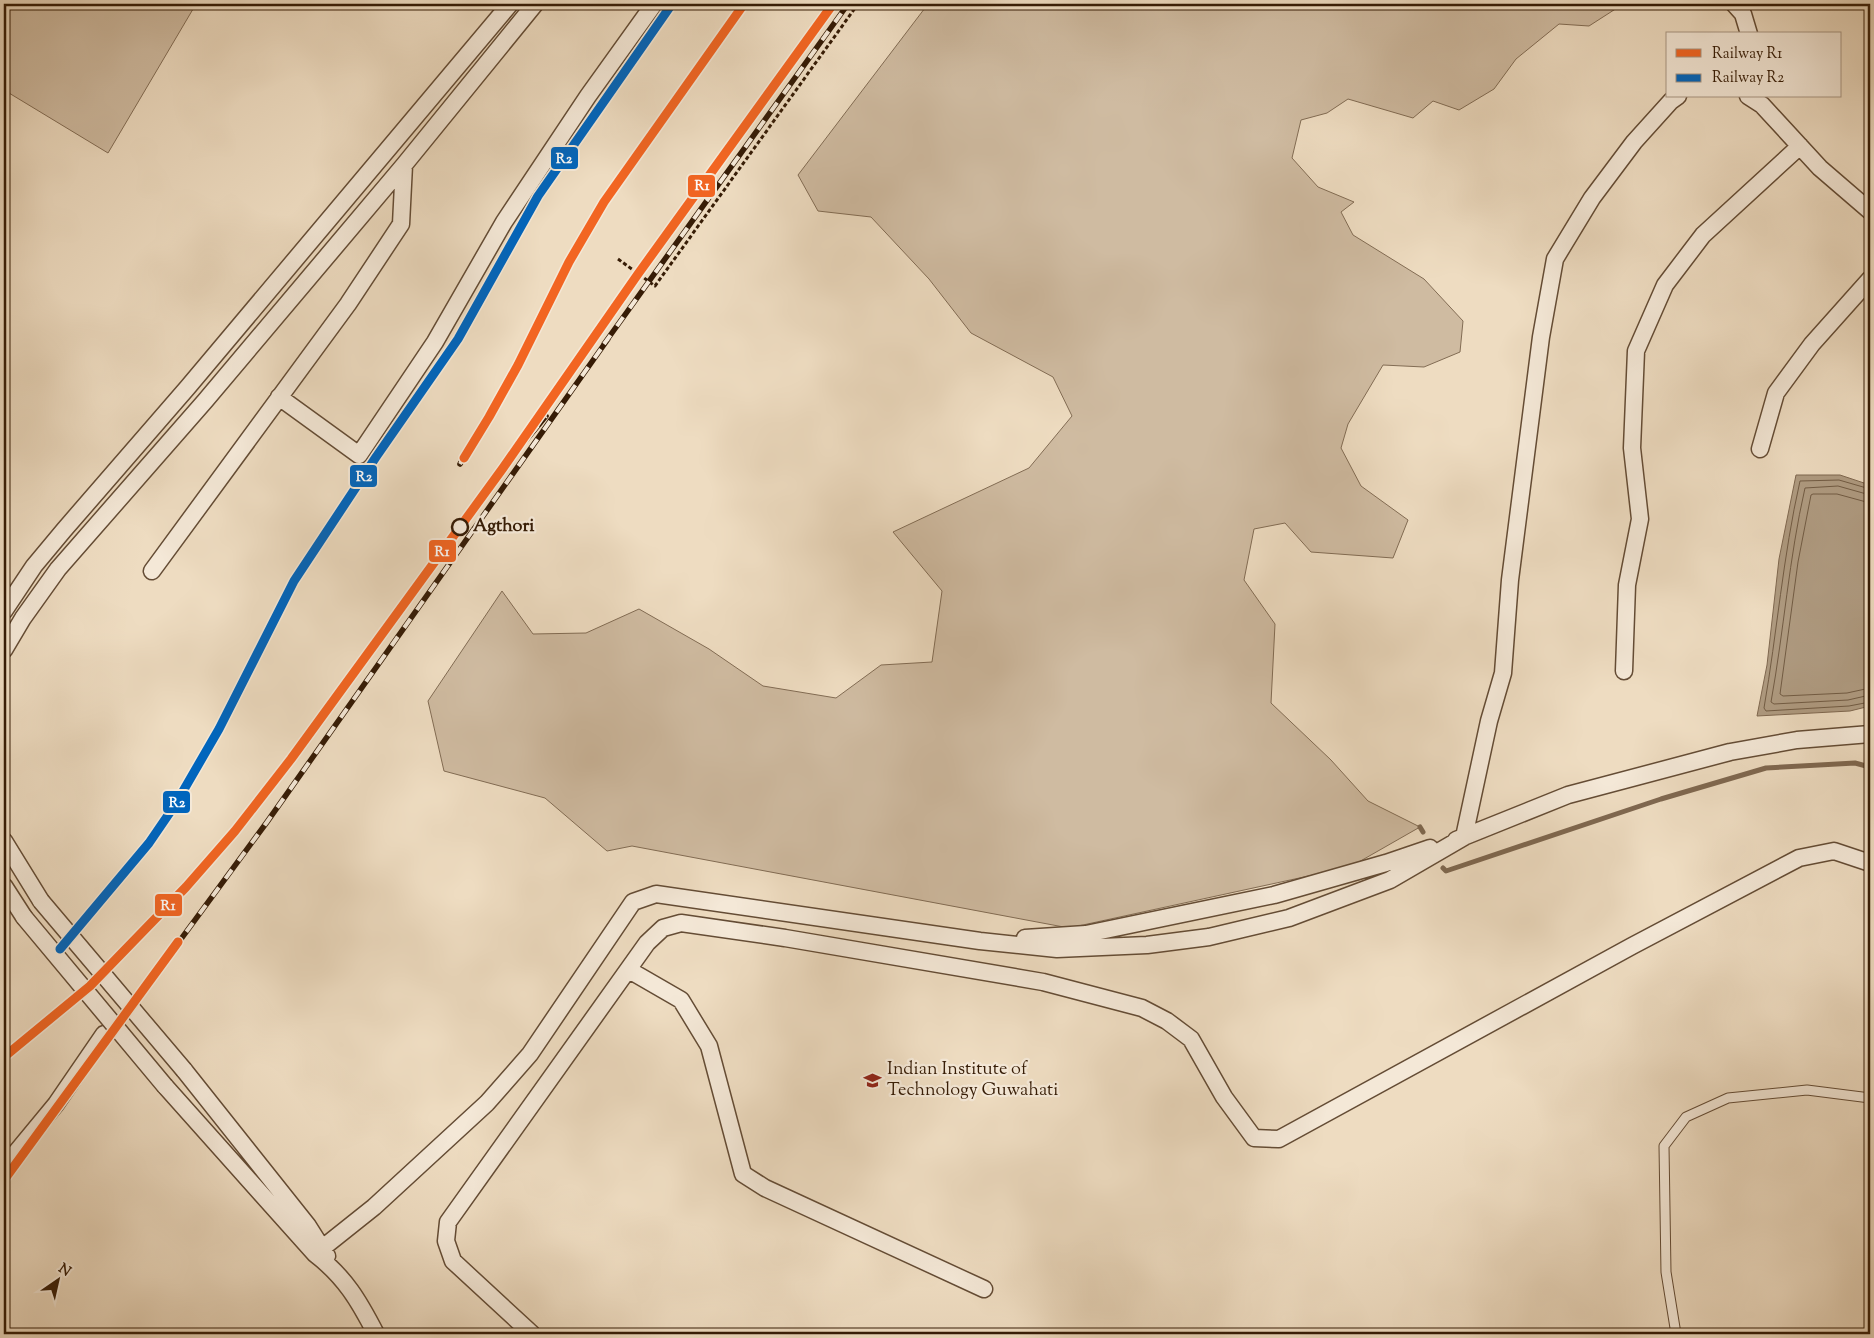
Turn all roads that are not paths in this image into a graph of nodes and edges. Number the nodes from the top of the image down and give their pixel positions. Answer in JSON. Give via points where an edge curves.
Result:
{"nodes":[{"id":1,"x":510,"y":4,"type":"edge"},
{"id":2,"x":536,"y":4,"type":"edge"},
{"id":3,"x":654,"y":4,"type":"edge"},
{"id":4,"x":1734,"y":4,"type":"edge"},
{"id":5,"x":1748,"y":32,"type":"edge"},
{"id":6,"x":1675,"y":98,"type":"edge"},
{"id":7,"x":1761,"y":100,"type":"edge"},
{"id":8,"x":1800,"y":146,"type":"junction"},
{"id":9,"x":404,"y":165,"type":"junction"},
{"id":10,"x":1870,"y":211,"type":"edge"},
{"id":11,"x":1870,"y":279,"type":"edge"},
{"id":12,"x":188,"y":387,"type":"junction"},
{"id":13,"x":279,"y":397,"type":"junction"},
{"id":14,"x":205,"y":401,"type":"junction"},
{"id":15,"x":1760,"y":448,"type":"dead end"},
{"id":16,"x":152,"y":571,"type":"dead end"},
{"id":17,"x":4,"y":611,"type":"edge"},
{"id":18,"x":4,"y":650,"type":"edge"},
{"id":19,"x":1624,"y":671,"type":"dead end"},
{"id":20,"x":1870,"y":734,"type":"edge"},
{"id":21,"x":1464,"y":837,"type":"junction"},
{"id":22,"x":4,"y":841,"type":"edge"},
{"id":23,"x":1870,"y":863,"type":"edge"},
{"id":24,"x":4,"y":886,"type":"edge"},
{"id":25,"x":980,"y":941,"type":"junction"},
{"id":26,"x":629,"y":970,"type":"junction"},
{"id":27,"x":104,"y":1034,"type":"dead end"},
{"id":28,"x":1870,"y":1098,"type":"edge"},
{"id":29,"x":4,"y":1167,"type":"edge"},
{"id":30,"x":318,"y":1250,"type":"junction"},
{"id":31,"x":984,"y":1289,"type":"dead end"},
{"id":32,"x":376,"y":1334,"type":"edge"},
{"id":33,"x":532,"y":1334,"type":"edge"},
{"id":34,"x":1676,"y":1334,"type":"edge"}],
"edges":[{"from":1,"to":12,"type":"street"},
{"from":2,"to":9,"type":"street"},
{"from":3,"to":13,"type":"street","via":[[504,222],[435,342],[359,455]]},
{"from":4,"to":5,"type":"street","via":[[1743,14]]},
{"from":6,"to":21,"type":"street","via":[[1634,142],[1592,198],[1555,259],[1537,366],[1510,580],[1503,673],[1489,721]]},
{"from":7,"to":8,"type":"street"},
{"from":8,"to":10,"type":"street","via":[[1820,168]]},
{"from":8,"to":19,"type":"street","via":[[1704,235],[1665,285],[1636,351],[1632,448],[1640,519],[1627,586]]},
{"from":9,"to":13,"type":"street","via":[[401,224],[348,304]]},
{"from":9,"to":14,"type":"street"},
{"from":11,"to":15,"type":"street","via":[[1812,344],[1776,393]]},
{"from":12,"to":14,"type":"street"},
{"from":12,"to":17,"type":"street","via":[[34,566]]},
{"from":13,"to":16,"type":"street"},
{"from":14,"to":18,"type":"street","via":[[58,569]]},
{"from":20,"to":21,"type":"street","via":[[1797,740],[1730,752],[1568,795]]},
{"from":21,"to":25,"type":"street","via":[[1264,897],[1086,934]]},
{"from":21,"to":25,"type":"street","via":[[1390,880],[1289,918],[1209,936],[1147,945],[1057,949]]},
{"from":22,"to":30,"type":"street","bridge":true,"via":[[41,901],[184,1070],[302,1218]]},
{"from":23,"to":26,"type":"street","via":[[1834,851],[1799,858],[1279,1139],[1254,1138],[1224,1097],[1191,1039],[1166,1021],[1142,1008],[1043,982],[681,923],[663,928],[647,943]]},
{"from":24,"to":30,"type":"street","bridge":true,"via":[[24,917],[165,1086]]},
{"from":25,"to":30,"type":"street","via":[[656,894],[633,902],[530,1054],[487,1104],[374,1207]]},
{"from":26,"to":31,"type":"street","via":[[681,1000],[709,1046],[743,1174],[765,1188]]},
{"from":26,"to":33,"type":"street","via":[[448,1222],[446,1241],[453,1261]]},
{"from":27,"to":29,"type":"street","via":[[56,1104]]},
{"from":28,"to":34,"type":"lane","via":[[1807,1090],[1728,1098],[1686,1117],[1664,1146],[1666,1272]]},
{"from":30,"to":32,"type":"street","via":[[358,1299]]}]}
